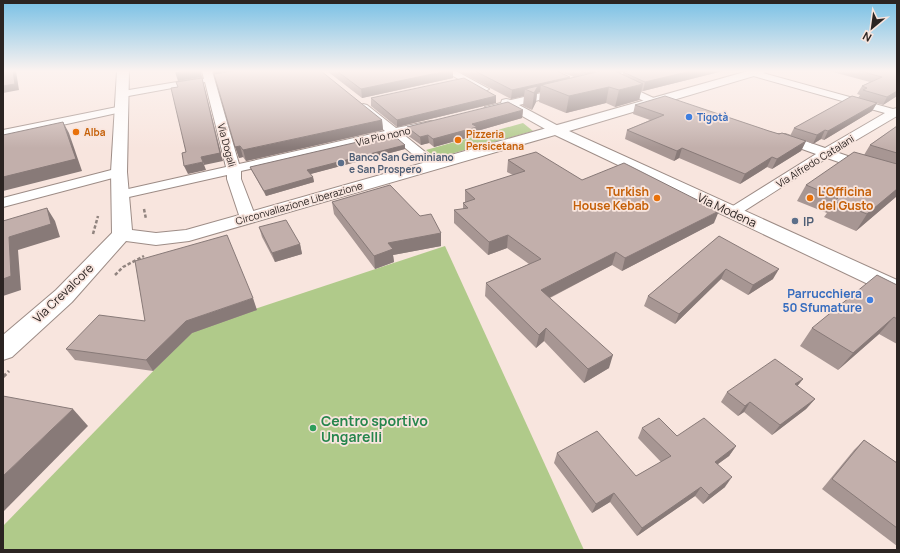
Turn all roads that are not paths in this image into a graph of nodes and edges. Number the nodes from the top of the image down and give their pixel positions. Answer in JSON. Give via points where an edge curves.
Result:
{"nodes":[{"id":1,"x":123,"y":97,"type":"edge"},
{"id":2,"x":216,"y":97,"type":"edge"},
{"id":3,"x":497,"y":97,"type":"edge"},
{"id":4,"x":539,"y":97,"type":"edge"},
{"id":5,"x":652,"y":97,"type":"edge"},
{"id":6,"x":671,"y":97,"type":"edge"},
{"id":7,"x":843,"y":97,"type":"edge"},
{"id":8,"x":660,"y":100,"type":"junction"},
{"id":9,"x":362,"y":102,"type":"edge"},
{"id":10,"x":510,"y":104,"type":"junction"},
{"id":11,"x":690,"y":106,"type":"edge"},
{"id":12,"x":122,"y":109,"type":"junction"},
{"id":13,"x":480,"y":112,"type":"edge"},
{"id":14,"x":896,"y":112,"type":"edge"},
{"id":15,"x":442,"y":121,"type":"edge"},
{"id":16,"x":558,"y":131,"type":"junction"},
{"id":17,"x":395,"y":133,"type":"junction"},
{"id":18,"x":769,"y":133,"type":"edge"},
{"id":19,"x":3,"y":134,"type":"edge"},
{"id":20,"x":826,"y":153,"type":"junction"},
{"id":21,"x":433,"y":164,"type":"junction"},
{"id":22,"x":234,"y":170,"type":"junction"},
{"id":23,"x":119,"y":172,"type":"junction"},
{"id":24,"x":897,"y":178,"type":"edge"},
{"id":25,"x":120,"y":195,"type":"junction"},
{"id":26,"x":3,"y":203,"type":"edge"},
{"id":27,"x":733,"y":212,"type":"junction"},
{"id":28,"x":248,"y":218,"type":"junction"},
{"id":29,"x":129,"y":236,"type":"junction"},
{"id":30,"x":897,"y":289,"type":"edge"},
{"id":31,"x":3,"y":350,"type":"edge"}],
"edges":[{"from":1,"to":12,"type":"main road"},
{"from":2,"to":22,"type":"street","name":"Via Dogali"},
{"from":3,"to":10,"type":"street"},
{"from":4,"to":10,"type":"street"},
{"from":5,"to":8,"type":"street"},
{"from":6,"to":8,"type":"main road","name":"Circonvallazione Liberazione"},
{"from":7,"to":14,"type":"street"},
{"from":8,"to":11,"type":"street"},
{"from":8,"to":16,"type":"main road","name":"Circonvallazione Liberazione"},
{"from":9,"to":17,"type":"street"},
{"from":10,"to":13,"type":"street"},
{"from":10,"to":16,"type":"street"},
{"from":12,"to":19,"type":"street"},
{"from":12,"to":23,"type":"main road"},
{"from":14,"to":20,"type":"street","name":"Via Alfredo Catalani"},
{"from":15,"to":17,"type":"street","name":"Via Pio nono"},
{"from":16,"to":21,"type":"main road","name":"Circonvallazione Liberazione"},
{"from":16,"to":27,"type":"main road","name":"Via Modena"},
{"from":17,"to":21,"type":"street"},
{"from":17,"to":22,"type":"street","name":"Via Pio nono"},
{"from":18,"to":20,"type":"street"},
{"from":20,"to":24,"type":"street"},
{"from":20,"to":27,"type":"street","name":"Via Alfredo Catalani"},
{"from":21,"to":28,"type":"main road","name":"Circonvallazione Liberazione"},
{"from":22,"to":25,"type":"street","name":"Via Pio nono"},
{"from":22,"to":28,"type":"street","name":"Via Dogali","via":[[234,179]]},
{"from":23,"to":25,"type":"main road"},
{"from":23,"to":26,"type":"street"},
{"from":25,"to":29,"type":"main road"},
{"from":27,"to":30,"type":"main road","name":"Via Modena"},
{"from":28,"to":29,"type":"main road","name":"Circonvallazione Liberazione","via":[[165,240]]},
{"from":29,"to":31,"type":"main road","name":"Via Crevalcore"}]}
